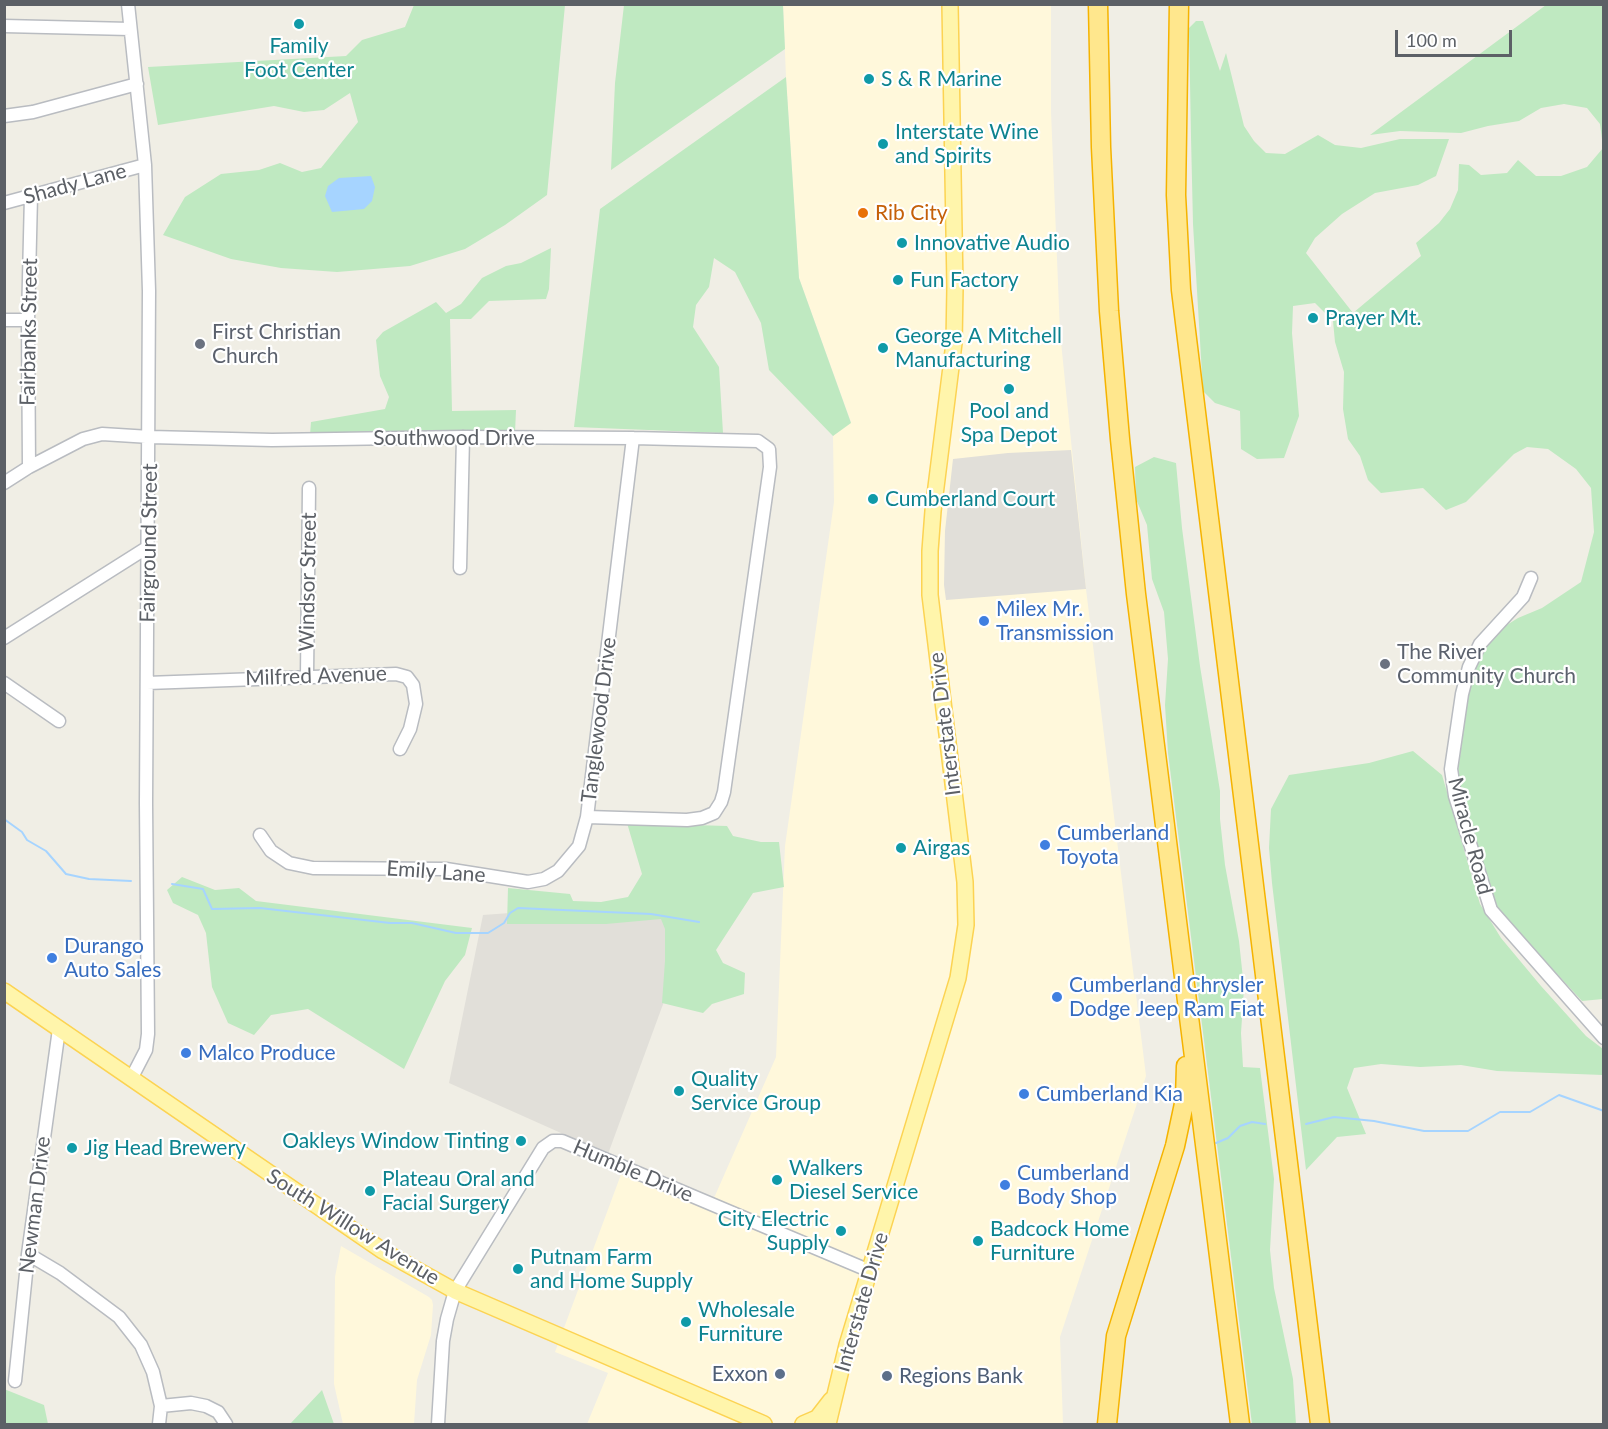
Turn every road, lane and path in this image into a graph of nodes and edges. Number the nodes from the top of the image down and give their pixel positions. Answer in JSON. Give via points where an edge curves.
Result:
{"nodes":[{"id":1,"x":128,"y":4,"type":"edge"},
{"id":2,"x":950,"y":4,"type":"edge"},
{"id":3,"x":1098,"y":4,"type":"edge"},
{"id":4,"x":1179,"y":4,"type":"edge"},
{"id":5,"x":4,"y":26,"type":"edge"},
{"id":6,"x":130,"y":29,"type":"junction"},
{"id":7,"x":137,"y":84,"type":"junction"},
{"id":8,"x":4,"y":116,"type":"edge"},
{"id":9,"x":145,"y":165,"type":"junction"},
{"id":10,"x":31,"y":196,"type":"junction"},
{"id":11,"x":4,"y":203,"type":"edge"},
{"id":12,"x":4,"y":320,"type":"edge"},
{"id":13,"x":28,"y":320,"type":"junction"},
{"id":14,"x":150,"y":437,"type":"junction"},
{"id":15,"x":463,"y":437,"type":"junction"},
{"id":16,"x":633,"y":438,"type":"junction"},
{"id":17,"x":758,"y":441,"type":"joint"},
{"id":18,"x":28,"y":467,"type":"junction"},
{"id":19,"x":4,"y":483,"type":"edge"},
{"id":20,"x":309,"y":488,"type":"dead end"},
{"id":21,"x":148,"y":547,"type":"junction"},
{"id":22,"x":460,"y":568,"type":"dead end"},
{"id":23,"x":1531,"y":578,"type":"dead end"},
{"id":24,"x":4,"y":638,"type":"edge"},
{"id":25,"x":307,"y":676,"type":"junction"},
{"id":26,"x":4,"y":682,"type":"edge"},
{"id":27,"x":147,"y":683,"type":"junction"},
{"id":28,"x":59,"y":721,"type":"dead end"},
{"id":29,"x":400,"y":749,"type":"dead end"},
{"id":30,"x":587,"y":817,"type":"junction"},
{"id":31,"x":260,"y":836,"type":"dead end"},
{"id":32,"x":4,"y":991,"type":"edge"},
{"id":33,"x":1188,"y":1010,"type":"junction"},
{"id":34,"x":58,"y":1029,"type":"junction"},
{"id":35,"x":1604,"y":1038,"type":"edge"},
{"id":36,"x":131,"y":1078,"type":"junction"},
{"id":37,"x":28,"y":1254,"type":"junction"},
{"id":38,"x":870,"y":1271,"type":"junction"},
{"id":39,"x":455,"y":1291,"type":"junction"},
{"id":40,"x":1309,"y":1334,"type":"junction"},
{"id":41,"x":15,"y":1381,"type":"dead end"},
{"id":42,"x":836,"y":1392,"type":"junction"},
{"id":43,"x":161,"y":1406,"type":"junction"},
{"id":44,"x":159,"y":1425,"type":"edge"},
{"id":45,"x":226,"y":1425,"type":"edge"},
{"id":46,"x":438,"y":1425,"type":"edge"},
{"id":47,"x":764,"y":1425,"type":"edge"},
{"id":48,"x":803,"y":1425,"type":"edge"},
{"id":49,"x":828,"y":1425,"type":"edge"},
{"id":50,"x":1107,"y":1425,"type":"edge"},
{"id":51,"x":1240,"y":1425,"type":"edge"},
{"id":52,"x":1320,"y":1425,"type":"edge"},
{"id":53,"x":1332,"y":1425,"type":"edge"}],
"edges":[{"from":1,"to":6,"type":"street","name":"Fairground Street"},
{"from":2,"to":38,"type":"main road","name":"Interstate Drive","via":[[954,343],[933,510],[930,595],[965,882],[966,925],[958,978]]},
{"from":3,"to":33,"type":"highway","via":[[1107,276],[1120,439]]},
{"from":4,"to":40,"type":"highway","via":[[1176,195],[1181,290]]},
{"from":5,"to":6,"type":"street"},
{"from":6,"to":7,"type":"street","name":"Fairground Street"},
{"from":7,"to":8,"type":"street"},
{"from":7,"to":9,"type":"street","name":"Fairground Street"},
{"from":9,"to":10,"type":"street","name":"Shady Lane"},
{"from":9,"to":14,"type":"street","name":"Fairground Street"},
{"from":10,"to":11,"type":"street","name":"Shady Lane"},
{"from":10,"to":13,"type":"street","name":"Fairbanks Street"},
{"from":12,"to":13,"type":"street"},
{"from":13,"to":18,"type":"street","name":"Fairbanks Street"},
{"from":14,"to":15,"type":"street","name":"Southwood Drive"},
{"from":14,"to":18,"type":"street","name":"Southwood Drive","via":[[102,434],[83,439]]},
{"from":14,"to":21,"type":"street","name":"Fairground Street"},
{"from":15,"to":16,"type":"street","name":"Southwood Drive"},
{"from":15,"to":22,"type":"street"},
{"from":16,"to":17,"type":"street","name":"Southwood Drive"},
{"from":16,"to":30,"type":"street","name":"Tanglewood Drive"},
{"from":17,"to":30,"type":"street","name":"Tanglewood Drive","via":[[769,449],[770,467],[721,802],[714,813],[687,820]]},
{"from":18,"to":19,"type":"street","name":"Southwood Drive"},
{"from":20,"to":25,"type":"street","name":"Windsor Street"},
{"from":21,"to":24,"type":"street"},
{"from":21,"to":27,"type":"street","name":"Fairground Street"},
{"from":23,"to":35,"type":"street","name":"Miracle Road","via":[[1523,597],[1480,644],[1469,667],[1452,778],[1491,910]]},
{"from":25,"to":27,"type":"street","name":"Milfred Avenue"},
{"from":25,"to":29,"type":"street","name":"Milfred Avenue","via":[[407,677],[413,685],[416,704]]},
{"from":26,"to":28,"type":"street"},
{"from":27,"to":36,"type":"street","name":"Fairground Street","via":[[148,1034],[146,1050]]},
{"from":30,"to":31,"type":"street","name":"Emily Lane","via":[[579,846],[558,871],[528,882],[446,870],[289,863],[271,851]]},
{"from":32,"to":34,"type":"main road","name":"South Willow Avenue"},
{"from":33,"to":50,"type":"highway","via":[[1185,1099],[1175,1146],[1116,1336]]},
{"from":33,"to":51,"type":"highway"},
{"from":34,"to":36,"type":"main road","name":"South Willow Avenue"},
{"from":34,"to":37,"type":"street","name":"Newman Drive"},
{"from":36,"to":39,"type":"main road","name":"South Willow Avenue","via":[[379,1249]]},
{"from":37,"to":41,"type":"street","name":"Newman Drive"},
{"from":37,"to":43,"type":"street","via":[[118,1317],[141,1345]]},
{"from":38,"to":39,"type":"street","name":"Humble Drive","via":[[562,1141],[553,1141],[543,1148]]},
{"from":38,"to":42,"type":"main road","name":"Interstate Drive"},
{"from":39,"to":46,"type":"street","name":"Humble Drive","via":[[443,1341]]},
{"from":39,"to":47,"type":"main road","name":"South Willow Avenue"},
{"from":40,"to":52,"type":"highway"},
{"from":40,"to":53,"type":"highway"},
{"from":42,"to":48,"type":"main road","via":[[823,1412]]},
{"from":42,"to":49,"type":"main road","name":"Interstate Drive"},
{"from":43,"to":44,"type":"street"},
{"from":43,"to":45,"type":"street","via":[[206,1406],[218,1412]]}]}
